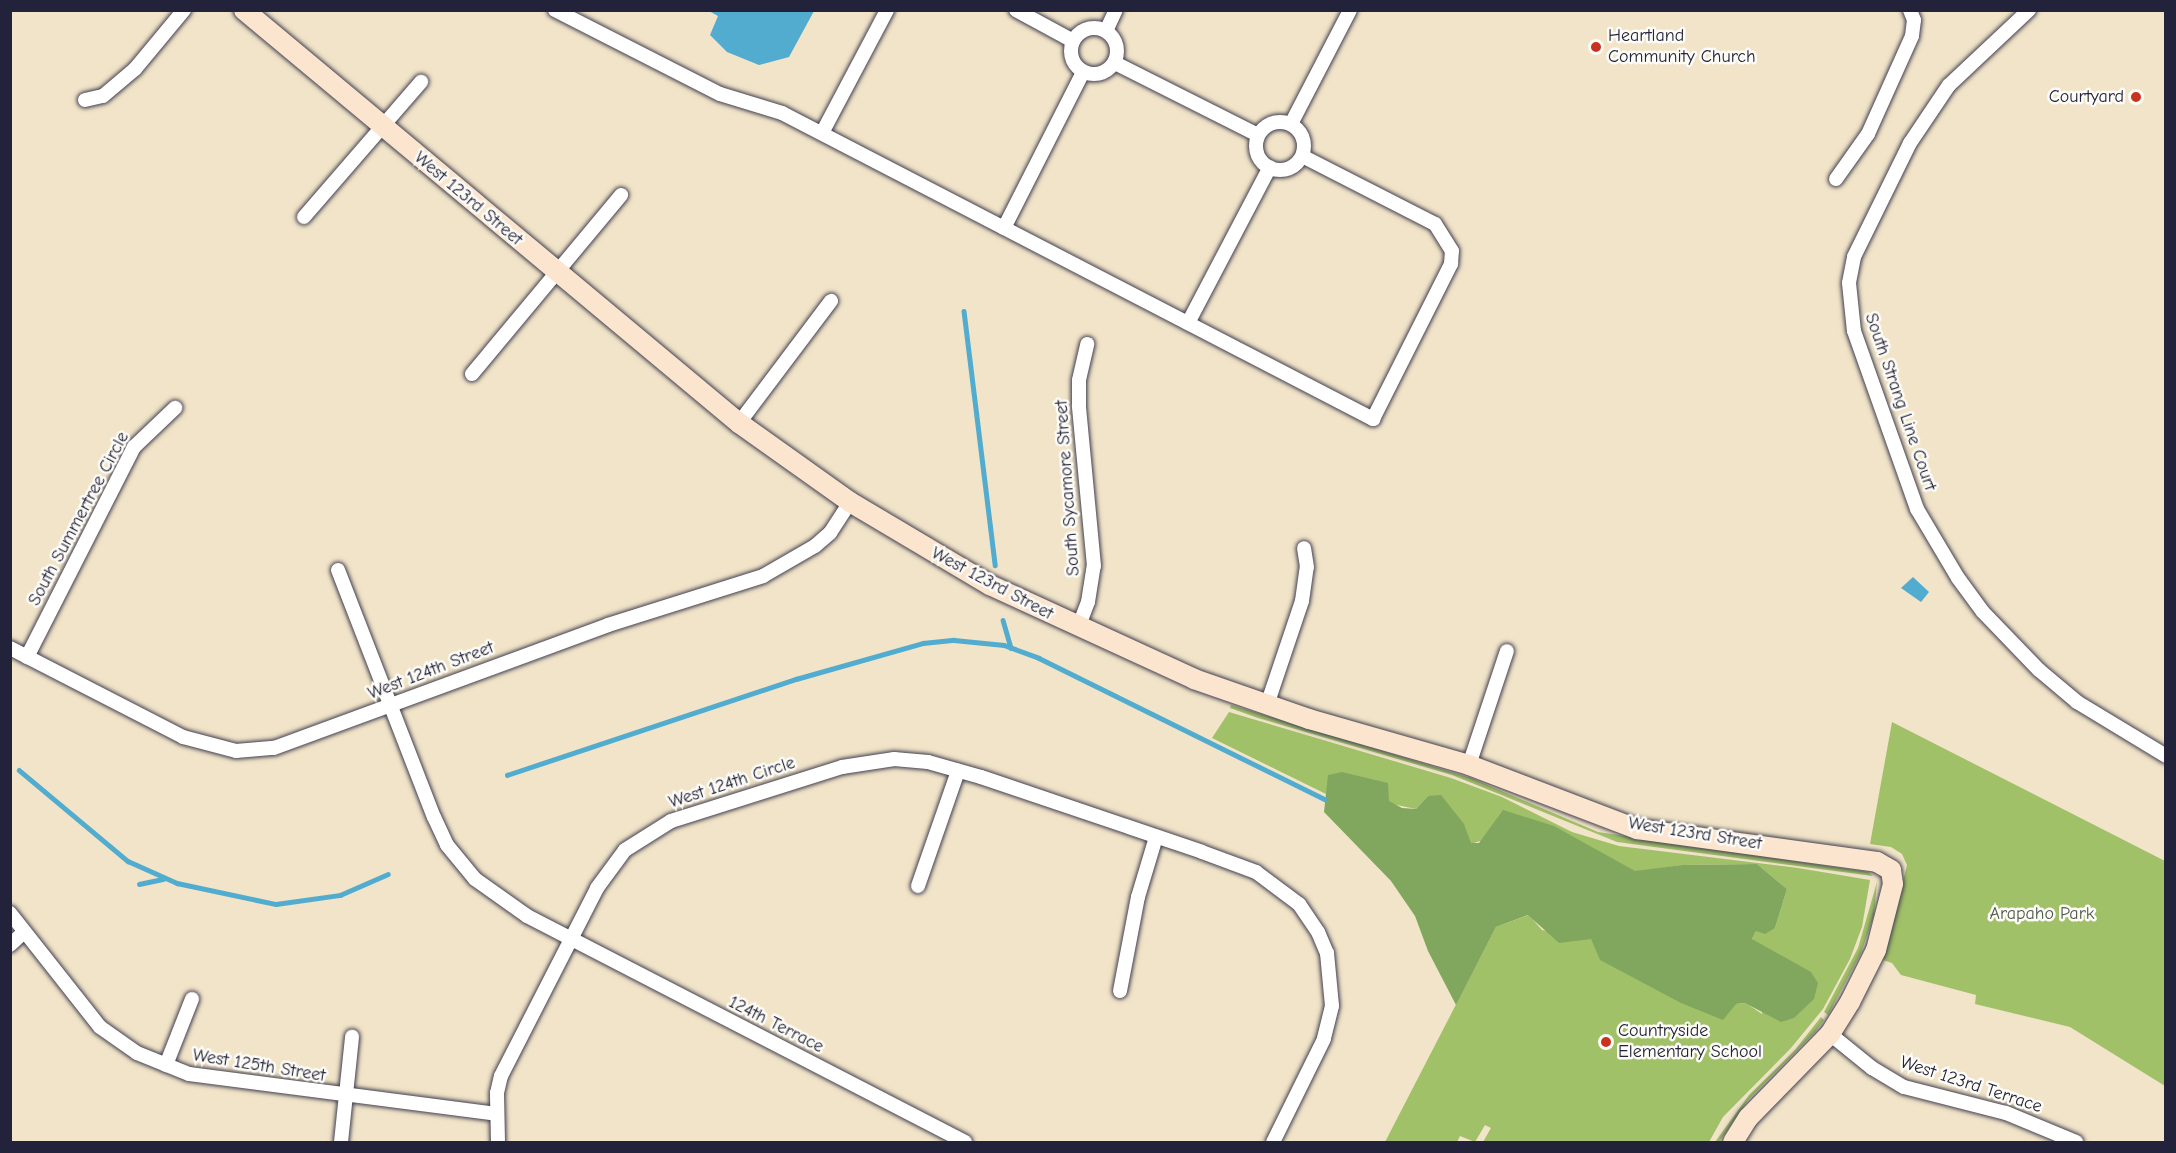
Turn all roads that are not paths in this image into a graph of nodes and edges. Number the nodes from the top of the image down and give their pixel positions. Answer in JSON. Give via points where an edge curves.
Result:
{"nodes":[{"id":1,"x":184,"y":10,"type":"edge"},
{"id":2,"x":244,"y":10,"type":"edge"},
{"id":3,"x":555,"y":10,"type":"edge"},
{"id":4,"x":887,"y":10,"type":"edge"},
{"id":5,"x":1016,"y":10,"type":"edge"},
{"id":6,"x":1116,"y":10,"type":"edge"},
{"id":7,"x":1350,"y":10,"type":"edge"},
{"id":8,"x":1910,"y":10,"type":"edge"},
{"id":9,"x":2029,"y":10,"type":"edge"},
{"id":10,"x":1106,"y":31,"type":"junction"},
{"id":11,"x":1073,"y":41,"type":"junction"},
{"id":12,"x":1115,"y":63,"type":"junction"},
{"id":13,"x":1083,"y":72,"type":"junction"},
{"id":14,"x":421,"y":82,"type":"dead end"},
{"id":15,"x":85,"y":100,"type":"dead end"},
{"id":16,"x":1292,"y":124,"type":"junction"},
{"id":17,"x":380,"y":125,"type":"junction"},
{"id":18,"x":822,"y":133,"type":"junction"},
{"id":19,"x":1258,"y":135,"type":"junction"},
{"id":20,"x":1302,"y":156,"type":"junction"},
{"id":21,"x":1270,"y":167,"type":"junction"},
{"id":22,"x":1836,"y":179,"type":"dead end"},
{"id":23,"x":621,"y":195,"type":"dead end"},
{"id":24,"x":304,"y":217,"type":"dead end"},
{"id":25,"x":1004,"y":228,"type":"junction"},
{"id":26,"x":556,"y":273,"type":"junction"},
{"id":27,"x":831,"y":301,"type":"dead end"},
{"id":28,"x":1188,"y":323,"type":"junction"},
{"id":29,"x":1087,"y":344,"type":"dead end"},
{"id":30,"x":472,"y":374,"type":"dead end"},
{"id":31,"x":176,"y":408,"type":"dead end"},
{"id":32,"x":739,"y":423,"type":"junction"},
{"id":33,"x":849,"y":502,"type":"junction"},
{"id":34,"x":1304,"y":548,"type":"dead end"},
{"id":35,"x":338,"y":570,"type":"dead end"},
{"id":36,"x":1078,"y":628,"type":"junction"},
{"id":37,"x":10,"y":648,"type":"edge"},
{"id":38,"x":1507,"y":651,"type":"dead end"},
{"id":39,"x":27,"y":657,"type":"junction"},
{"id":40,"x":1267,"y":705,"type":"junction"},
{"id":41,"x":390,"y":706,"type":"junction"},
{"id":42,"x":2166,"y":756,"type":"edge"},
{"id":43,"x":1469,"y":765,"type":"junction"},
{"id":44,"x":958,"y":771,"type":"junction"},
{"id":45,"x":1156,"y":837,"type":"junction"},
{"id":46,"x":918,"y":886,"type":"dead end"},
{"id":47,"x":10,"y":913,"type":"edge"},
{"id":48,"x":24,"y":932,"type":"junction"},
{"id":49,"x":571,"y":939,"type":"junction"},
{"id":50,"x":10,"y":945,"type":"edge"},
{"id":51,"x":1120,"y":991,"type":"dead end"},
{"id":52,"x":192,"y":999,"type":"dead end"},
{"id":53,"x":1830,"y":1034,"type":"junction"},
{"id":54,"x":352,"y":1037,"type":"dead end"},
{"id":55,"x":166,"y":1065,"type":"junction"},
{"id":56,"x":346,"y":1098,"type":"junction"},
{"id":57,"x":496,"y":1114,"type":"junction"},
{"id":58,"x":2062,"y":1139,"type":"edge"},
{"id":59,"x":341,"y":1143,"type":"edge"},
{"id":60,"x":498,"y":1143,"type":"edge"},
{"id":61,"x":965,"y":1143,"type":"edge"},
{"id":62,"x":1273,"y":1143,"type":"edge"},
{"id":63,"x":1733,"y":1143,"type":"edge"},
{"id":64,"x":2076,"y":1143,"type":"edge"}],
"edges":[{"from":1,"to":15,"type":"street","via":[[128,76],[103,96]]},
{"from":2,"to":17,"type":"street","name":"West 123rd Street"},
{"from":3,"to":18,"type":"street","via":[[720,94],[782,113]]},
{"from":4,"to":18,"type":"street"},
{"from":5,"to":11,"type":"street"},
{"from":6,"to":10,"type":"street"},
{"from":7,"to":16,"type":"street"},
{"from":8,"to":22,"type":"street","via":[[1914,20],[1912,36],[1868,134]]},
{"from":9,"to":42,"type":"street","name":"South Strang Line Court","via":[[1949,86],[1910,143],[1854,257],[1849,283],[1854,331],[1917,509],[1958,578],[1983,612],[2039,670],[2077,702]]},
{"from":10,"to":11,"type":"street","via":[[1084,30]]},
{"from":10,"to":12,"type":"street","via":[[1118,49]]},
{"from":11,"to":13,"type":"street","via":[[1071,55]]},
{"from":12,"to":13,"type":"street","via":[[1101,74]]},
{"from":12,"to":19,"type":"street"},
{"from":13,"to":25,"type":"street"},
{"from":14,"to":17,"type":"street"},
{"from":16,"to":19,"type":"street","via":[[1273,123]]},
{"from":16,"to":20,"type":"street","via":[[1303,140]]},
{"from":17,"to":24,"type":"street"},
{"from":17,"to":26,"type":"street","name":"West 123rd Street"},
{"from":18,"to":25,"type":"street"},
{"from":19,"to":21,"type":"street","via":[[1256,150]]},
{"from":20,"to":21,"type":"street","via":[[1285,169]]},
{"from":20,"to":28,"type":"street","via":[[1435,224],[1452,251],[1451,264],[1373,419]]},
{"from":21,"to":28,"type":"street"},
{"from":23,"to":26,"type":"street"},
{"from":25,"to":28,"type":"street"},
{"from":26,"to":30,"type":"street"},
{"from":26,"to":32,"type":"street","name":"West 123rd Street"},
{"from":27,"to":32,"type":"street"},
{"from":29,"to":36,"type":"street","name":"South Sycamore Street","via":[[1079,380],[1079,406],[1094,566],[1088,602]]},
{"from":31,"to":39,"type":"street","name":"South Summertree Circle","via":[[134,447]]},
{"from":32,"to":33,"type":"street","name":"West 123rd Street"},
{"from":33,"to":36,"type":"street","name":"West 123rd Street","via":[[990,585]]},
{"from":33,"to":41,"type":"street","name":"West 124th Street","via":[[830,533],[815,546],[763,576],[608,625]]},
{"from":34,"to":40,"type":"street","via":[[1307,567],[1302,601]]},
{"from":35,"to":41,"type":"street","name":"124th Terrace"},
{"from":36,"to":40,"type":"street","name":"West 123rd Street","via":[[1194,679]]},
{"from":37,"to":39,"type":"street","name":"West 124th Street"},
{"from":38,"to":43,"type":"street"},
{"from":39,"to":41,"type":"street","name":"West 124th Street","via":[[183,737],[218,749],[274,748]]},
{"from":40,"to":43,"type":"street","name":"West 123rd Street"},
{"from":41,"to":49,"type":"street","name":"124th Terrace","via":[[434,817],[460,863],[505,904]]},
{"from":43,"to":53,"type":"street","name":"West 123rd Street","via":[[1637,829],[1877,862],[1892,870],[1893,884],[1876,950]]},
{"from":44,"to":45,"type":"street","name":"West 124th Circle"},
{"from":44,"to":46,"type":"street"},
{"from":44,"to":49,"type":"street","name":"West 124th Circle","via":[[911,759],[866,761],[671,821],[639,839],[613,864]]},
{"from":45,"to":51,"type":"street","via":[[1138,897]]},
{"from":45,"to":62,"type":"street","name":"West 124th Circle","via":[[1272,881],[1310,918],[1327,953],[1332,989],[1327,1031]]},
{"from":47,"to":48,"type":"street","name":"West 125th Street"},
{"from":48,"to":50,"type":"street"},
{"from":48,"to":55,"type":"street","name":"West 125th Street","via":[[100,1027],[137,1053]]},
{"from":49,"to":57,"type":"street","via":[[501,1076]]},
{"from":49,"to":61,"type":"street","name":"124th Terrace"},
{"from":52,"to":55,"type":"street"},
{"from":53,"to":58,"type":"street","name":"West 123rd Terrace","via":[[1872,1068],[1904,1087],[2006,1113]]},
{"from":53,"to":63,"type":"street","via":[[1749,1118]]},
{"from":54,"to":56,"type":"street"},
{"from":55,"to":56,"type":"street","name":"West 125th Street","via":[[206,1078]]},
{"from":56,"to":57,"type":"street","name":"West 125th Street"},
{"from":56,"to":59,"type":"street"},
{"from":57,"to":60,"type":"street"},
{"from":58,"to":64,"type":"street","name":"West 123rd Terrace"}]}
